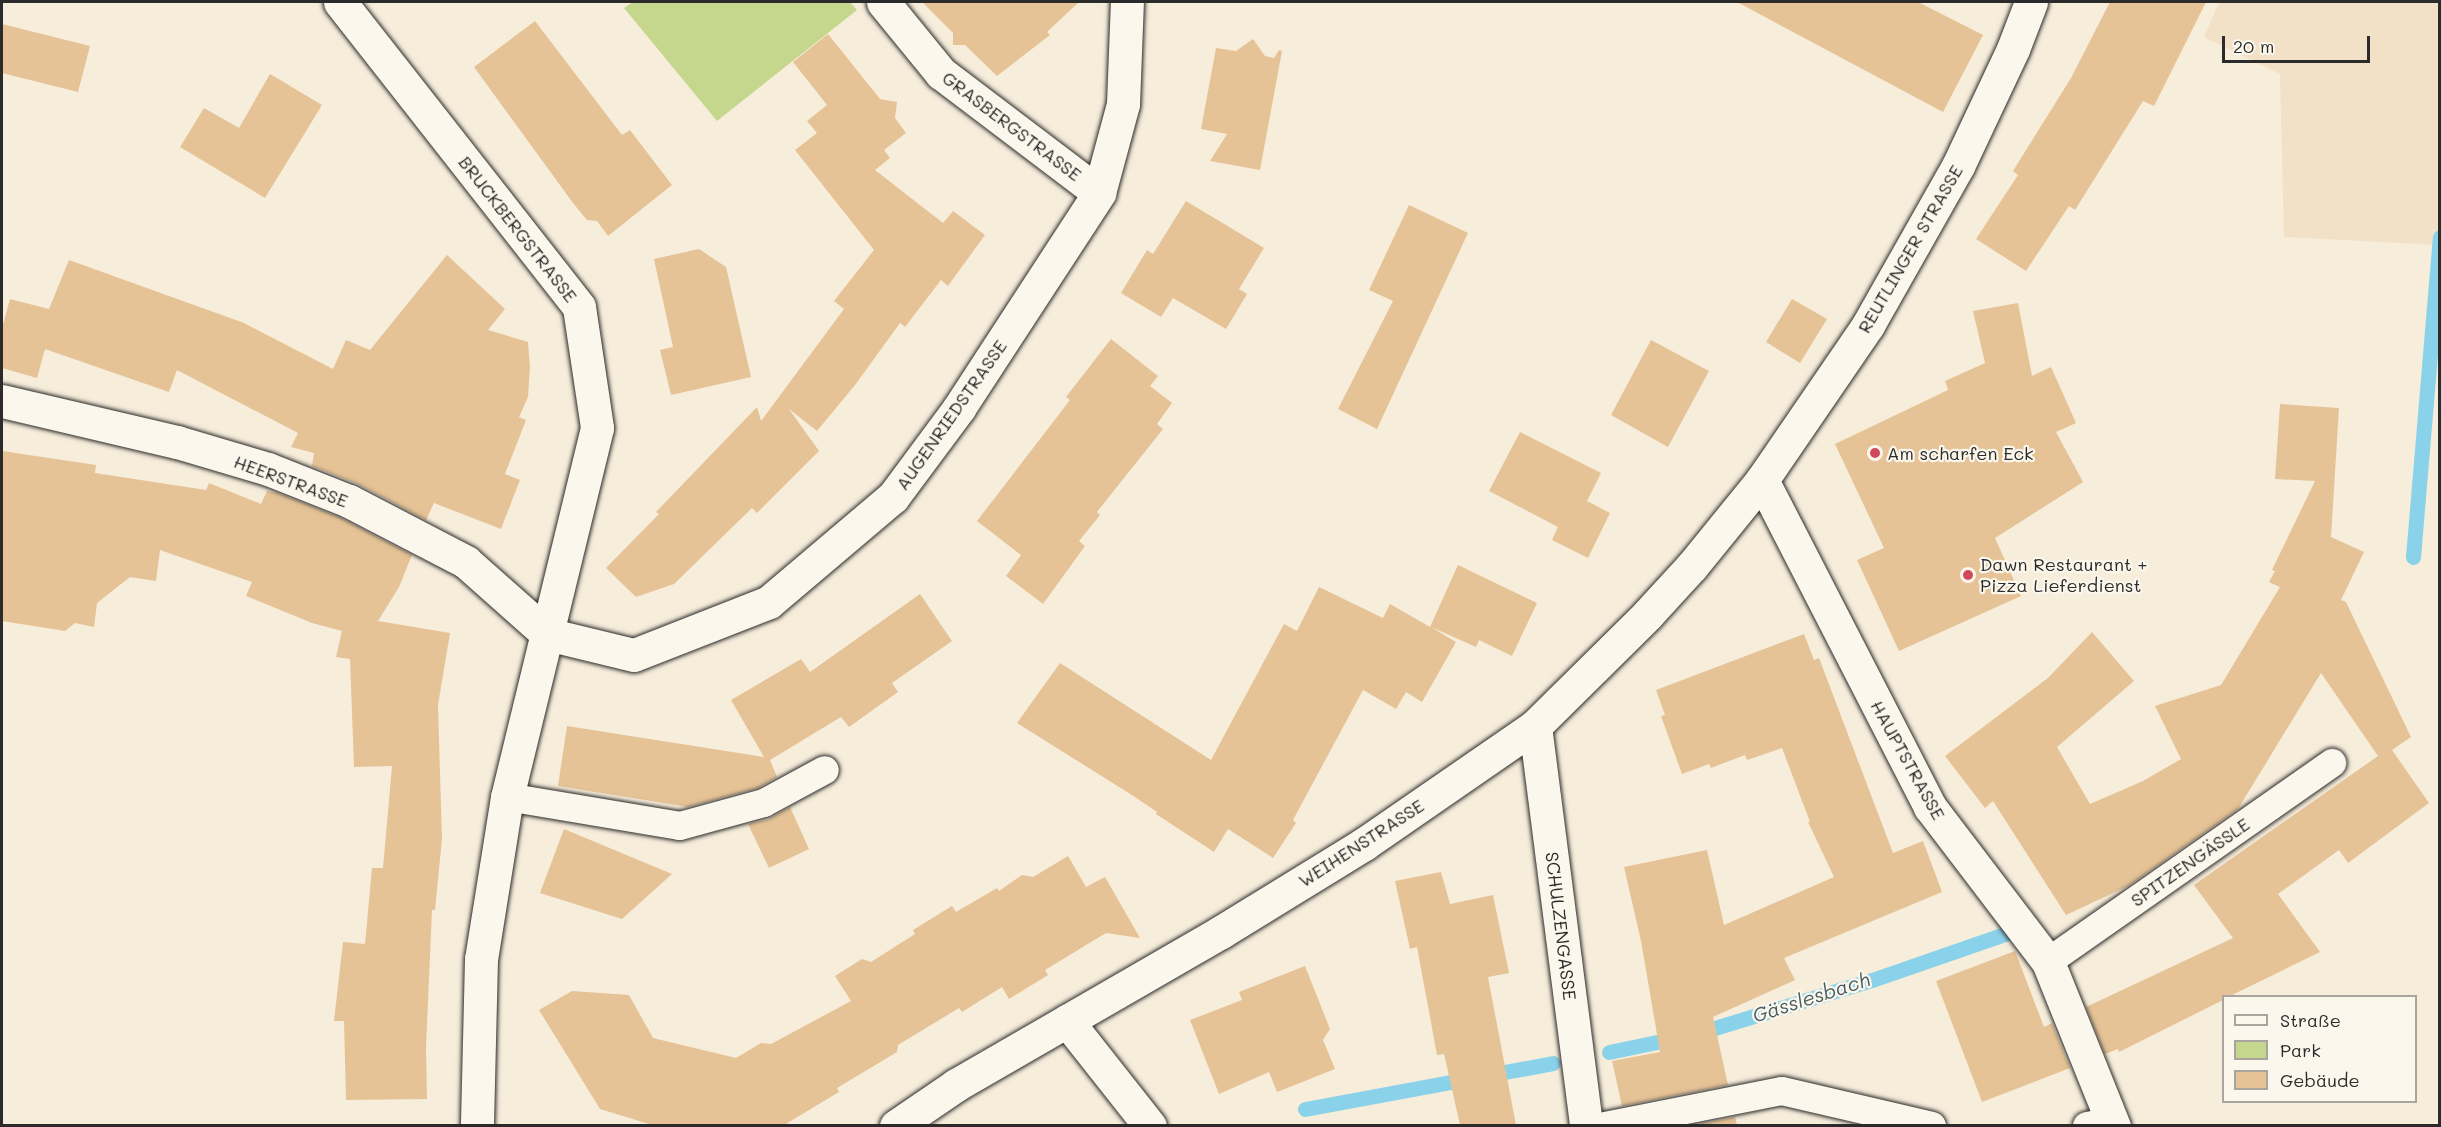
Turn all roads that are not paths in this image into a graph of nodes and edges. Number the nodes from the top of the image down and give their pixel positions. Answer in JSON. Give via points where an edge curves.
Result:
{"nodes":[{"id":1,"x":340,"y":2,"type":"edge"},
{"id":2,"x":883,"y":2,"type":"edge"},
{"id":3,"x":1127,"y":2,"type":"edge"},
{"id":4,"x":2031,"y":2,"type":"edge"},
{"id":5,"x":1099,"y":193,"type":"junction"},
{"id":6,"x":2,"y":401,"type":"edge"},
{"id":7,"x":1762,"y":480,"type":"junction"},
{"id":8,"x":546,"y":634,"type":"junction"},
{"id":9,"x":1535,"y":726,"type":"junction"},
{"id":10,"x":2332,"y":763,"type":"dead end"},
{"id":11,"x":825,"y":770,"type":"dead end"},
{"id":12,"x":507,"y":797,"type":"junction"},
{"id":13,"x":2048,"y":962,"type":"junction"},
{"id":14,"x":1067,"y":1022,"type":"junction"},
{"id":15,"x":2104,"y":1124,"type":"edge"},
{"id":16,"x":477,"y":1125,"type":"edge"},
{"id":17,"x":896,"y":1125,"type":"edge"},
{"id":18,"x":1150,"y":1125,"type":"edge"},
{"id":19,"x":1586,"y":1125,"type":"edge"},
{"id":20,"x":1605,"y":1125,"type":"edge"},
{"id":21,"x":1932,"y":1125,"type":"edge"}],
"edges":[{"from":1,"to":8,"type":"street","name":"BRUCKBERGSTRASSE","via":[[579,307],[597,428]]},
{"from":2,"to":5,"type":"street","name":"GRASBERGSTRASSE","via":[[940,73]]},
{"from":3,"to":5,"type":"street","name":"AUGENRIEDSTRASSE","via":[[1123,104]]},
{"from":4,"to":7,"type":"street","name":"REUTLINGER STRASSE","via":[[2013,49],[1947,187],[1868,325]]},
{"from":5,"to":8,"type":"street","name":"AUGENRIEDSTRASSE","via":[[960,408],[893,497],[769,602],[634,655]]},
{"from":6,"to":8,"type":"street","name":"HEERSTRASSE","via":[[177,442],[268,469],[349,501],[466,562]]},
{"from":7,"to":9,"type":"street","name":"WEIHENSTRASSE","via":[[1648,614]]},
{"from":7,"to":13,"type":"street","name":"HAUPTSTRASSE","via":[[1930,807]]},
{"from":8,"to":12,"type":"street","name":"BRUCKBERGSTRASSE"},
{"from":9,"to":14,"type":"street","name":"WEIHENSTRASSE","via":[[1364,844]]},
{"from":9,"to":19,"type":"street","name":"SCHULZENGASSE"},
{"from":10,"to":13,"type":"lane","name":"SPITZENGÄSSLE"},
{"from":11,"to":12,"type":"lane","via":[[764,803],[680,826]]},
{"from":12,"to":16,"type":"street","name":"BRUCKBERGSTRASSE","via":[[481,959]]},
{"from":13,"to":15,"type":"street","name":"HAUPTSTRASSE"},
{"from":14,"to":17,"type":"street","name":"WEIHENSTRASSE","via":[[956,1085]]},
{"from":14,"to":18,"type":"street"},
{"from":20,"to":21,"type":"lane","via":[[1782,1091]]}]}
